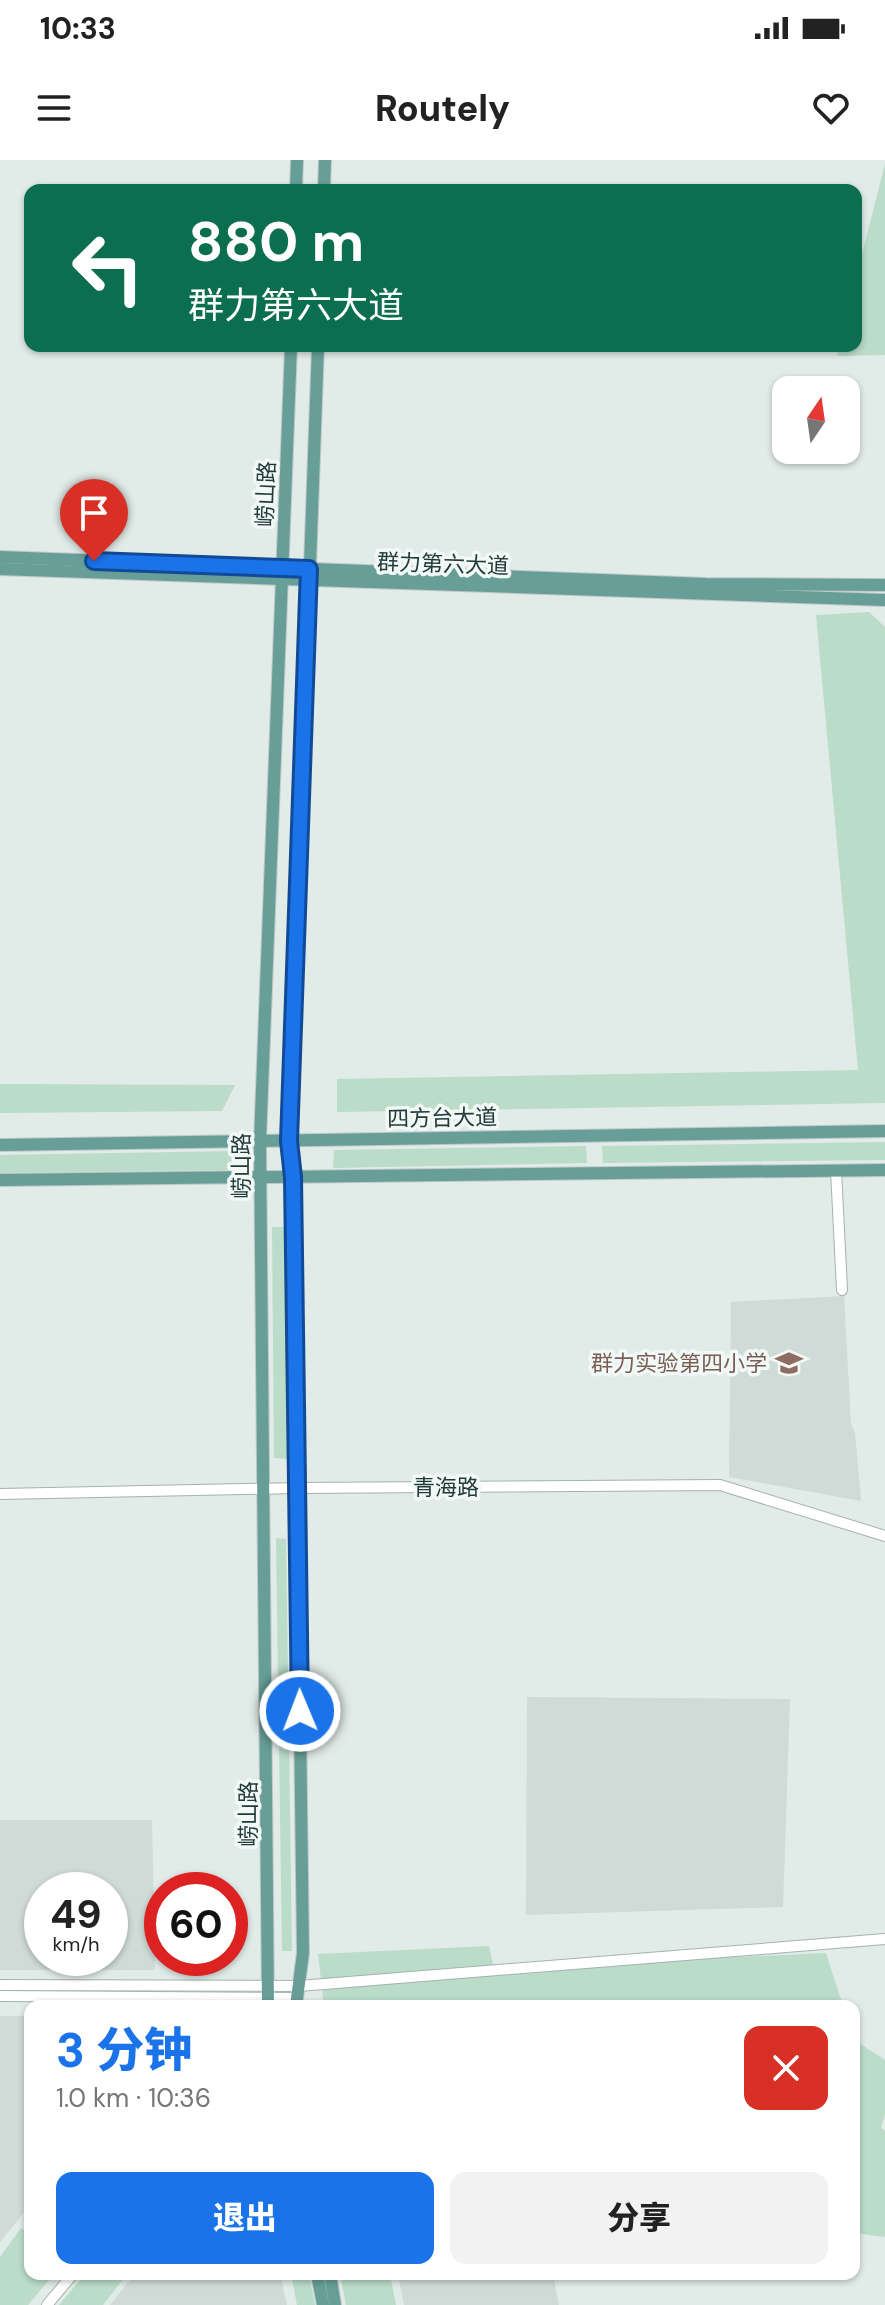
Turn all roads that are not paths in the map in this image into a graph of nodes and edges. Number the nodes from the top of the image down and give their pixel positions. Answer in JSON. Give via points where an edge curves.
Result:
{"nodes":[{"id":1,"x":297,"y":160,"type":"edge"},
{"id":2,"x":325,"y":160,"type":"edge"},
{"id":3,"x":296,"y":184,"type":"edge"},
{"id":4,"x":324,"y":184,"type":"edge"},
{"id":5,"x":291,"y":352,"type":"edge"},
{"id":6,"x":318,"y":352,"type":"edge"},
{"id":7,"x":0,"y":557,"type":"edge"},
{"id":8,"x":0,"y":569,"type":"edge"},
{"id":9,"x":283,"y":573,"type":"junction"},
{"id":10,"x":308,"y":573,"type":"junction"},
{"id":11,"x":885,"y":585,"type":"edge"},
{"id":12,"x":885,"y":600,"type":"edge"},
{"id":13,"x":885,"y":1131,"type":"edge"},
{"id":14,"x":260,"y":1141,"type":"junction"},
{"id":15,"x":289,"y":1141,"type":"junction"},
{"id":16,"x":0,"y":1145,"type":"edge"},
{"id":17,"x":836,"y":1170,"type":"junction"},
{"id":18,"x":885,"y":1170,"type":"edge"},
{"id":19,"x":293,"y":1177,"type":"junction"},
{"id":20,"x":261,"y":1178,"type":"junction"},
{"id":21,"x":0,"y":1180,"type":"edge"},
{"id":22,"x":842,"y":1290,"type":"dead end"},
{"id":23,"x":264,"y":1488,"type":"junction"},
{"id":24,"x":299,"y":1488,"type":"junction"},
{"id":25,"x":0,"y":1494,"type":"edge"},
{"id":26,"x":885,"y":1536,"type":"edge"},
{"id":27,"x":885,"y":1939,"type":"edge"},
{"id":28,"x":0,"y":1985,"type":"edge"},
{"id":29,"x":0,"y":1996,"type":"edge"},
{"id":30,"x":268,"y":1997,"type":"edge"},
{"id":31,"x":298,"y":1997,"type":"edge"},
{"id":32,"x":228,"y":1998,"type":"junction"},
{"id":33,"x":232,"y":2000,"type":"edge"},
{"id":34,"x":68,"y":2280,"type":"edge"},
{"id":35,"x":318,"y":2280,"type":"edge"},
{"id":36,"x":331,"y":2280,"type":"edge"},
{"id":37,"x":47,"y":2305,"type":"edge"},
{"id":38,"x":323,"y":2305,"type":"edge"},
{"id":39,"x":335,"y":2305,"type":"edge"}],
"edges":[{"from":1,"to":3,"type":"main road"},
{"from":2,"to":4,"type":"main road"},
{"from":5,"to":9,"type":"main road","name":"崂山路"},
{"from":6,"to":10,"type":"main road","name":"崂山路"},
{"from":7,"to":9,"type":"main road","name":"群力第六大道"},
{"from":8,"to":9,"type":"main road","name":"群力第六大道"},
{"from":9,"to":10,"type":"main road","name":"群力第六大道"},
{"from":9,"to":14,"type":"main road","name":"崂山路"},
{"from":10,"to":11,"type":"main road","name":"群力第六大道"},
{"from":10,"to":12,"type":"main road","name":"群力第六大道"},
{"from":10,"to":15,"type":"main road","name":"崂山路"},
{"from":13,"to":15,"type":"main road","name":"四方台大道"},
{"from":14,"to":15,"type":"main road","name":"四方台大道"},
{"from":14,"to":16,"type":"main road","name":"四方台大道"},
{"from":14,"to":20,"type":"main road","name":"崂山路"},
{"from":15,"to":19,"type":"main road","name":"崂山路"},
{"from":17,"to":18,"type":"main road"},
{"from":17,"to":19,"type":"main road"},
{"from":17,"to":22,"type":"street"},
{"from":19,"to":20,"type":"main road"},
{"from":19,"to":24,"type":"main road","name":"崂山路"},
{"from":20,"to":21,"type":"main road"},
{"from":20,"to":23,"type":"main road","name":"崂山路"},
{"from":23,"to":24,"type":"street","name":"青海路"},
{"from":23,"to":25,"type":"street","name":"青海路"},
{"from":23,"to":30,"type":"main road","name":"崂山路"},
{"from":24,"to":26,"type":"street","name":"青海路","via":[[720,1485]]},
{"from":24,"to":31,"type":"main road","name":"崂山路","via":[[303,1953]]},
{"from":27,"to":31,"type":"street"},
{"from":28,"to":30,"type":"street"},
{"from":29,"to":32,"type":"street"},
{"from":30,"to":31,"type":"street"},
{"from":30,"to":32,"type":"street"},
{"from":32,"to":33,"type":"street"},
{"from":34,"to":37,"type":"street"},
{"from":35,"to":38,"type":"main road"},
{"from":36,"to":39,"type":"main road"}]}
